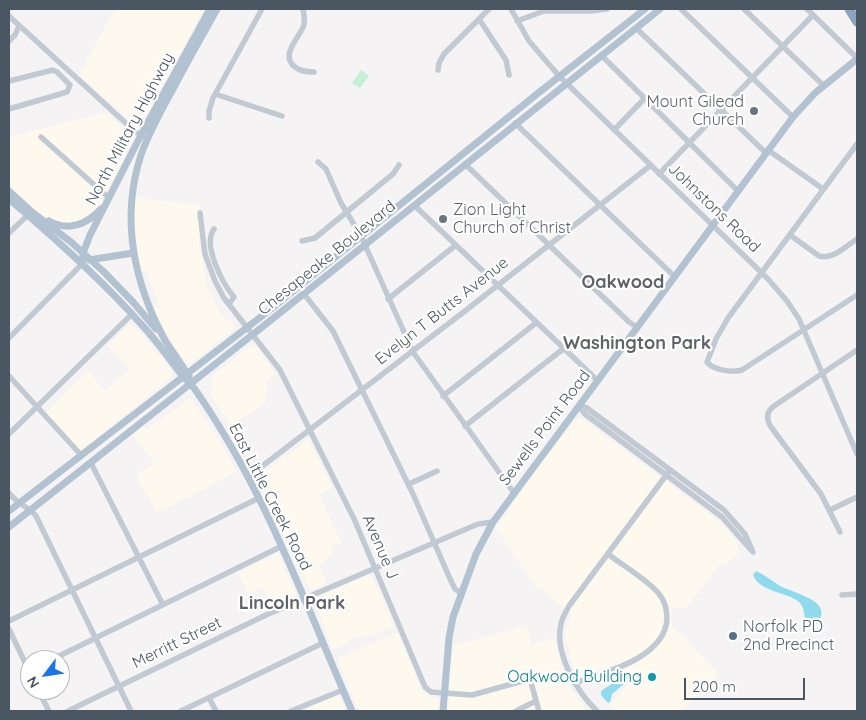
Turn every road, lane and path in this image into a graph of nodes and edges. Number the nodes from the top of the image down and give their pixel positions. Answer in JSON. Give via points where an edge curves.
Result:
{"nodes":[{"id":1,"x":210,"y":9,"type":"edge"},
{"id":2,"x":217,"y":9,"type":"edge"},
{"id":3,"x":262,"y":9,"type":"edge"},
{"id":4,"x":303,"y":9,"type":"edge"},
{"id":5,"x":489,"y":9,"type":"edge"},
{"id":6,"x":511,"y":9,"type":"edge"},
{"id":7,"x":607,"y":9,"type":"edge"},
{"id":8,"x":645,"y":9,"type":"edge"},
{"id":9,"x":660,"y":9,"type":"edge"},
{"id":10,"x":681,"y":9,"type":"edge"},
{"id":11,"x":744,"y":9,"type":"edge"},
{"id":12,"x":807,"y":9,"type":"edge"},
{"id":13,"x":849,"y":9,"type":"edge"},
{"id":14,"x":813,"y":15,"type":"junction"},
{"id":15,"x":9,"y":16,"type":"edge"},
{"id":16,"x":479,"y":19,"type":"junction"},
{"id":17,"x":517,"y":22,"type":"junction"},
{"id":18,"x":857,"y":22,"type":"edge"},
{"id":19,"x":20,"y":26,"type":"junction"},
{"id":20,"x":636,"y":28,"type":"junction"},
{"id":21,"x":9,"y":41,"type":"edge"},
{"id":22,"x":782,"y":46,"type":"junction"},
{"id":23,"x":601,"y":55,"type":"junction"},
{"id":24,"x":857,"y":59,"type":"edge"},
{"id":25,"x":438,"y":70,"type":"dead end"},
{"id":26,"x":314,"y":72,"type":"dead end"},
{"id":27,"x":509,"y":75,"type":"dead end"},
{"id":28,"x":559,"y":76,"type":"junction"},
{"id":29,"x":752,"y":78,"type":"junction"},
{"id":30,"x":9,"y":81,"type":"edge"},
{"id":31,"x":566,"y":83,"type":"junction"},
{"id":32,"x":824,"y":86,"type":"junction"},
{"id":33,"x":215,"y":94,"type":"junction"},
{"id":34,"x":645,"y":98,"type":"junction"},
{"id":35,"x":9,"y":109,"type":"edge"},
{"id":36,"x":721,"y":110,"type":"junction"},
{"id":37,"x":282,"y":116,"type":"dead end"},
{"id":38,"x":793,"y":117,"type":"junction"},
{"id":39,"x":209,"y":118,"type":"dead end"},
{"id":40,"x":515,"y":123,"type":"junction"},
{"id":41,"x":614,"y":130,"type":"junction"},
{"id":42,"x":41,"y":137,"type":"dead end"},
{"id":43,"x":144,"y":138,"type":"junction"},
{"id":44,"x":690,"y":142,"type":"junction"},
{"id":45,"x":857,"y":144,"type":"edge"},
{"id":46,"x":767,"y":152,"type":"junction"},
{"id":47,"x":318,"y":162,"type":"dead end"},
{"id":48,"x":399,"y":164,"type":"dead end"},
{"id":49,"x":465,"y":164,"type":"junction"},
{"id":50,"x":651,"y":165,"type":"junction"},
{"id":51,"x":660,"y":174,"type":"junction"},
{"id":52,"x":823,"y":189,"type":"junction"},
{"id":53,"x":9,"y":191,"type":"edge"},
{"id":54,"x":738,"y":191,"type":"junction"},
{"id":55,"x":109,"y":198,"type":"junction"},
{"id":56,"x":9,"y":199,"type":"edge"},
{"id":57,"x":414,"y":205,"type":"junction"},
{"id":58,"x":600,"y":206,"type":"junction"},
{"id":59,"x":346,"y":212,"type":"junction"},
{"id":60,"x":200,"y":213,"type":"dead end"},
{"id":61,"x":30,"y":214,"type":"junction"},
{"id":62,"x":713,"y":226,"type":"junction"},
{"id":63,"x":214,"y":229,"type":"dead end"},
{"id":64,"x":131,"y":231,"type":"junction"},
{"id":65,"x":9,"y":233,"type":"edge"},
{"id":66,"x":790,"y":235,"type":"junction"},
{"id":67,"x":361,"y":236,"type":"junction"},
{"id":68,"x":857,"y":239,"type":"edge"},
{"id":69,"x":302,"y":241,"type":"dead end"},
{"id":70,"x":364,"y":245,"type":"junction"},
{"id":71,"x":456,"y":245,"type":"junction"},
{"id":72,"x":549,"y":245,"type":"junction"},
{"id":73,"x":83,"y":253,"type":"junction"},
{"id":74,"x":133,"y":253,"type":"junction"},
{"id":75,"x":116,"y":256,"type":"junction"},
{"id":76,"x":90,"y":259,"type":"junction"},
{"id":77,"x":82,"y":264,"type":"junction"},
{"id":78,"x":762,"y":273,"type":"junction"},
{"id":79,"x":675,"y":277,"type":"junction"},
{"id":80,"x":498,"y":286,"type":"junction"},
{"id":81,"x":304,"y":294,"type":"junction"},
{"id":82,"x":857,"y":295,"type":"edge"},
{"id":83,"x":388,"y":299,"type":"junction"},
{"id":84,"x":229,"y":304,"type":"junction"},
{"id":85,"x":132,"y":314,"type":"junction"},
{"id":86,"x":536,"y":323,"type":"junction"},
{"id":87,"x":638,"y":326,"type":"junction"},
{"id":88,"x":246,"y":327,"type":"junction"},
{"id":89,"x":804,"y":330,"type":"junction"},
{"id":90,"x":253,"y":335,"type":"junction"},
{"id":91,"x":9,"y":338,"type":"edge"},
{"id":92,"x":166,"y":342,"type":"junction"},
{"id":93,"x":564,"y":349,"type":"junction"},
{"id":94,"x":857,"y":350,"type":"edge"},
{"id":95,"x":413,"y":352,"type":"junction"},
{"id":96,"x":822,"y":373,"type":"junction"},
{"id":97,"x":185,"y":375,"type":"junction"},
{"id":98,"x":9,"y":376,"type":"edge"},
{"id":99,"x":598,"y":381,"type":"junction"},
{"id":100,"x":191,"y":383,"type":"junction"},
{"id":101,"x":362,"y":390,"type":"junction"},
{"id":102,"x":443,"y":396,"type":"junction"},
{"id":103,"x":579,"y":406,"type":"junction"},
{"id":104,"x":38,"y":408,"type":"junction"},
{"id":105,"x":465,"y":426,"type":"junction"},
{"id":106,"x":310,"y":430,"type":"junction"},
{"id":107,"x":9,"y":434,"type":"edge"},
{"id":108,"x":857,"y":454,"type":"edge"},
{"id":109,"x":81,"y":455,"type":"junction"},
{"id":110,"x":91,"y":463,"type":"junction"},
{"id":111,"x":436,"y":471,"type":"dead end"},
{"id":112,"x":669,"y":472,"type":"junction"},
{"id":113,"x":248,"y":477,"type":"junction"},
{"id":114,"x":409,"y":484,"type":"junction"},
{"id":115,"x":9,"y":493,"type":"edge"},
{"id":116,"x":514,"y":493,"type":"junction"},
{"id":117,"x":857,"y":496,"type":"edge"},
{"id":118,"x":259,"y":498,"type":"junction"},
{"id":119,"x":18,"y":504,"type":"junction"},
{"id":120,"x":30,"y":510,"type":"junction"},
{"id":121,"x":830,"y":510,"type":"junction"},
{"id":122,"x":9,"y":511,"type":"edge"},
{"id":123,"x":493,"y":522,"type":"junction"},
{"id":124,"x":9,"y":527,"type":"edge"},
{"id":125,"x":840,"y":532,"type":"dead end"},
{"id":126,"x":434,"y":542,"type":"junction"},
{"id":127,"x":282,"y":546,"type":"junction"},
{"id":128,"x":608,"y":554,"type":"junction"},
{"id":129,"x":139,"y":557,"type":"junction"},
{"id":130,"x":374,"y":567,"type":"junction"},
{"id":131,"x":72,"y":590,"type":"junction"},
{"id":132,"x":461,"y":593,"type":"junction"},
{"id":133,"x":857,"y":594,"type":"edge"},
{"id":134,"x":842,"y":595,"type":"dead end"},
{"id":135,"x":304,"y":597,"type":"junction"},
{"id":136,"x":163,"y":605,"type":"junction"},
{"id":137,"x":9,"y":621,"type":"edge"},
{"id":138,"x":9,"y":629,"type":"edge"},
{"id":139,"x":95,"y":638,"type":"junction"},
{"id":140,"x":323,"y":643,"type":"junction"},
{"id":141,"x":70,"y":650,"type":"edge"},
{"id":142,"x":20,"y":652,"type":"edge"},
{"id":143,"x":574,"y":683,"type":"junction"},
{"id":144,"x":119,"y":687,"type":"junction"},
{"id":145,"x":343,"y":690,"type":"junction"},
{"id":146,"x":444,"y":693,"type":"junction"},
{"id":147,"x":209,"y":698,"type":"junction"},
{"id":148,"x":536,"y":701,"type":"junction"},
{"id":149,"x":68,"y":711,"type":"edge"},
{"id":150,"x":131,"y":711,"type":"edge"},
{"id":151,"x":182,"y":711,"type":"edge"},
{"id":152,"x":216,"y":711,"type":"edge"},
{"id":153,"x":292,"y":711,"type":"edge"},
{"id":154,"x":352,"y":711,"type":"edge"},
{"id":155,"x":443,"y":711,"type":"edge"},
{"id":156,"x":516,"y":711,"type":"edge"},
{"id":157,"x":539,"y":711,"type":"edge"},
{"id":158,"x":597,"y":711,"type":"edge"}],
"edges":[{"from":1,"to":43,"type":"main road","name":"North Military Highway"},
{"from":2,"to":43,"type":"main road","name":"North Military Highway"},
{"from":3,"to":33,"type":"street"},
{"from":4,"to":26,"type":"street","via":[[303,27],[289,52],[289,59],[300,70]]},
{"from":5,"to":16,"type":"street"},
{"from":6,"to":17,"type":"street","name":"Johnstons Road"},
{"from":7,"to":17,"type":"street","via":[[551,10]]},
{"from":8,"to":28,"type":"main road","name":"Chesapeake Boulevard"},
{"from":9,"to":20,"type":"main road","name":"Chesapeake Boulevard"},
{"from":10,"to":29,"type":"street"},
{"from":11,"to":22,"type":"street"},
{"from":12,"to":14,"type":"street"},
{"from":13,"to":18,"type":"highway"},
{"from":14,"to":22,"type":"street"},
{"from":14,"to":24,"type":"street"},
{"from":15,"to":19,"type":"street"},
{"from":16,"to":25,"type":"street","via":[[444,54]]},
{"from":16,"to":27,"type":"street","via":[[506,60]]},
{"from":17,"to":28,"type":"street","name":"Johnstons Road"},
{"from":19,"to":21,"type":"street"},
{"from":19,"to":43,"type":"street"},
{"from":20,"to":23,"type":"main road","name":"Chesapeake Boulevard"},
{"from":20,"to":36,"type":"street"},
{"from":22,"to":29,"type":"street"},
{"from":22,"to":32,"type":"street"},
{"from":23,"to":31,"type":"main road","name":"Chesapeake Boulevard"},
{"from":23,"to":34,"type":"street"},
{"from":24,"to":32,"type":"main road","name":"Sewells Point Road"},
{"from":28,"to":31,"type":"street","name":"Johnstons Road"},
{"from":28,"to":67,"type":"main road","name":"Chesapeake Boulevard"},
{"from":29,"to":36,"type":"street"},
{"from":29,"to":38,"type":"street"},
{"from":30,"to":35,"type":"street","via":[[53,70],[70,85],[67,92]]},
{"from":31,"to":40,"type":"main road","name":"Chesapeake Boulevard"},
{"from":31,"to":41,"type":"street","name":"Johnstons Road"},
{"from":32,"to":38,"type":"main road","name":"Sewells Point Road"},
{"from":33,"to":37,"type":"street"},
{"from":33,"to":39,"type":"street"},
{"from":34,"to":41,"type":"street"},
{"from":34,"to":44,"type":"street"},
{"from":36,"to":44,"type":"street"},
{"from":36,"to":46,"type":"street"},
{"from":38,"to":46,"type":"main road","name":"Sewells Point Road"},
{"from":40,"to":49,"type":"main road","name":"Chesapeake Boulevard"},
{"from":40,"to":58,"type":"street"},
{"from":41,"to":50,"type":"street","name":"Johnstons Road"},
{"from":42,"to":55,"type":"street"},
{"from":43,"to":55,"type":"main road","name":"North Military Highway"},
{"from":43,"to":64,"type":"main road","name":"North Military Highway","via":[[134,182]]},
{"from":44,"to":51,"type":"street"},
{"from":44,"to":54,"type":"street"},
{"from":45,"to":52,"type":"street"},
{"from":46,"to":52,"type":"street"},
{"from":46,"to":54,"type":"main road","name":"Sewells Point Road"},
{"from":47,"to":59,"type":"street","via":[[326,169]]},
{"from":48,"to":59,"type":"street","via":[[393,174]]},
{"from":49,"to":57,"type":"main road","name":"Chesapeake Boulevard"},
{"from":49,"to":72,"type":"street"},
{"from":50,"to":51,"type":"street","name":"Johnstons Road"},
{"from":50,"to":58,"type":"street","name":"Evelyn T Butts Avenue"},
{"from":51,"to":62,"type":"street","name":"Johnstons Road"},
{"from":52,"to":66,"type":"street"},
{"from":53,"to":61,"type":"main road","name":"East Little Creek Road"},
{"from":54,"to":62,"type":"main road","name":"Sewells Point Road"},
{"from":55,"to":61,"type":"main road","via":[[92,218],[78,225],[55,224]]},
{"from":55,"to":73,"type":"main road","name":"North Military Highway"},
{"from":56,"to":61,"type":"main road","name":"East Little Creek Road"},
{"from":57,"to":70,"type":"main road","name":"Chesapeake Boulevard"},
{"from":57,"to":71,"type":"street"},
{"from":58,"to":72,"type":"street","name":"Evelyn T Butts Avenue"},
{"from":58,"to":79,"type":"street"},
{"from":59,"to":67,"type":"street"},
{"from":59,"to":69,"type":"street","via":[[315,238]]},
{"from":60,"to":84,"type":"street","name":"Avenue J","via":[[207,264]]},
{"from":61,"to":65,"type":"street"},
{"from":61,"to":73,"type":"main road","name":"East Little Creek Road"},
{"from":61,"to":77,"type":"main road","name":"East Little Creek Road"},
{"from":62,"to":78,"type":"street","name":"Johnstons Road"},
{"from":62,"to":79,"type":"main road","name":"Sewells Point Road"},
{"from":63,"to":84,"type":"street","via":[[210,240],[214,256],[225,285],[234,297]]},
{"from":64,"to":74,"type":"main road","name":"North Military Highway"},
{"from":64,"to":75,"type":"main road","via":[[127,247]]},
{"from":66,"to":68,"type":"street","via":[[825,257],[832,256]]},
{"from":66,"to":78,"type":"street"},
{"from":67,"to":70,"type":"street"},
{"from":67,"to":88,"type":"main road","name":"Chesapeake Boulevard"},
{"from":70,"to":81,"type":"main road","name":"Chesapeake Boulevard"},
{"from":70,"to":83,"type":"street"},
{"from":71,"to":80,"type":"street"},
{"from":71,"to":83,"type":"street"},
{"from":72,"to":80,"type":"street","name":"Evelyn T Butts Avenue"},
{"from":72,"to":87,"type":"street","via":[[632,325]]},
{"from":73,"to":76,"type":"main road","name":"East Little Creek Road"},
{"from":73,"to":77,"type":"main road","name":"North Military Highway"},
{"from":74,"to":75,"type":"main road"},
{"from":74,"to":92,"type":"main road","name":"North Military Highway","via":[[144,296]]},
{"from":75,"to":76,"type":"main road"},
{"from":76,"to":77,"type":"main road"},
{"from":76,"to":92,"type":"main road","name":"East Little Creek Road","via":[[120,288]]},
{"from":77,"to":85,"type":"main road","name":"East Little Creek Road"},
{"from":77,"to":91,"type":"street"},
{"from":78,"to":89,"type":"street","name":"Johnstons Road","via":[[787,301]]},
{"from":78,"to":89,"type":"street","via":[[722,327],[706,362],[734,372],[745,369]]},
{"from":79,"to":87,"type":"main road","name":"Sewells Point Road"},
{"from":80,"to":86,"type":"street"},
{"from":80,"to":95,"type":"street","name":"Evelyn T Butts Avenue"},
{"from":81,"to":90,"type":"main road","name":"Chesapeake Boulevard"},
{"from":81,"to":101,"type":"street","via":[[333,331]]},
{"from":82,"to":89,"type":"street"},
{"from":83,"to":95,"type":"street"},
{"from":84,"to":88,"type":"street","name":"Avenue J"},
{"from":85,"to":97,"type":"main road","name":"East Little Creek Road"},
{"from":85,"to":104,"type":"street"},
{"from":86,"to":93,"type":"street"},
{"from":86,"to":102,"type":"street"},
{"from":87,"to":99,"type":"main road","name":"Sewells Point Road"},
{"from":88,"to":90,"type":"street","name":"Avenue J"},
{"from":88,"to":97,"type":"main road","name":"Chesapeake Boulevard"},
{"from":89,"to":96,"type":"street","name":"Johnstons Road"},
{"from":90,"to":100,"type":"main road","name":"Chesapeake Boulevard"},
{"from":90,"to":106,"type":"street","name":"Avenue J","via":[[280,370]]},
{"from":92,"to":97,"type":"main road","name":"East Little Creek Road"},
{"from":93,"to":99,"type":"street"},
{"from":93,"to":105,"type":"street"},
{"from":94,"to":96,"type":"street"},
{"from":95,"to":101,"type":"street","name":"Evelyn T Butts Avenue"},
{"from":95,"to":102,"type":"street"},
{"from":96,"to":108,"type":"street","name":"Johnstons Road"},
{"from":96,"to":121,"type":"street","via":[[770,408],[767,418],[816,485]]},
{"from":97,"to":100,"type":"main road","name":"East Little Creek Road"},
{"from":97,"to":109,"type":"main road","name":"Chesapeake Boulevard"},
{"from":98,"to":104,"type":"street"},
{"from":99,"to":103,"type":"main road","name":"Sewells Point Road"},
{"from":100,"to":110,"type":"main road","name":"Chesapeake Boulevard"},
{"from":100,"to":113,"type":"main road","name":"East Little Creek Road"},
{"from":101,"to":106,"type":"street","name":"Evelyn T Butts Avenue"},
{"from":101,"to":114,"type":"street"},
{"from":102,"to":105,"type":"street"},
{"from":103,"to":112,"type":"street","via":[[587,408]]},
{"from":103,"to":116,"type":"main road","name":"Sewells Point Road"},
{"from":104,"to":107,"type":"street"},
{"from":104,"to":109,"type":"street"},
{"from":105,"to":116,"type":"street"},
{"from":106,"to":113,"type":"street","name":"Evelyn T Butts Avenue"},
{"from":106,"to":130,"type":"street","name":"Avenue J"},
{"from":109,"to":119,"type":"main road","name":"Chesapeake Boulevard"},
{"from":110,"to":120,"type":"main road","name":"Chesapeake Boulevard"},
{"from":110,"to":129,"type":"street"},
{"from":111,"to":114,"type":"street"},
{"from":112,"to":112,"type":"street","via":[[722,517],[753,552],[728,514]]},
{"from":112,"to":128,"type":"street"},
{"from":113,"to":118,"type":"main road","name":"East Little Creek Road"},
{"from":114,"to":126,"type":"street"},
{"from":115,"to":119,"type":"street"},
{"from":116,"to":123,"type":"main road","name":"Sewells Point Road"},
{"from":117,"to":121,"type":"street"},
{"from":118,"to":127,"type":"main road","name":"East Little Creek Road"},
{"from":118,"to":129,"type":"street"},
{"from":119,"to":120,"type":"street"},
{"from":119,"to":122,"type":"main road","name":"Chesapeake Boulevard"},
{"from":120,"to":124,"type":"main road","name":"Chesapeake Boulevard"},
{"from":120,"to":131,"type":"street","via":[[36,516]]},
{"from":121,"to":125,"type":"street"},
{"from":123,"to":126,"type":"street","name":"Merritt Street","via":[[478,524]]},
{"from":123,"to":132,"type":"main road","name":"Sewells Point Road"},
{"from":126,"to":130,"type":"street","name":"Merritt Street"},
{"from":126,"to":132,"type":"street","via":[[451,581]]},
{"from":127,"to":135,"type":"main road","name":"East Little Creek Road"},
{"from":127,"to":136,"type":"street"},
{"from":128,"to":143,"type":"street","via":[[569,606],[561,623],[563,652]]},
{"from":128,"to":143,"type":"street","via":[[659,594],[666,611],[665,629],[655,645],[632,662]]},
{"from":129,"to":131,"type":"street"},
{"from":129,"to":136,"type":"street"},
{"from":130,"to":135,"type":"street","name":"Merritt Street"},
{"from":130,"to":146,"type":"street","name":"Avenue J","via":[[425,687],[431,692]]},
{"from":131,"to":137,"type":"street"},
{"from":131,"to":139,"type":"street"},
{"from":132,"to":146,"type":"main road","name":"Sewells Point Road","via":[[450,626]]},
{"from":133,"to":134,"type":"street"},
{"from":135,"to":140,"type":"main road","name":"East Little Creek Road"},
{"from":135,"to":144,"type":"street","name":"Merritt Street"},
{"from":136,"to":139,"type":"street"},
{"from":138,"to":142,"type":"street"},
{"from":139,"to":141,"type":"street"},
{"from":139,"to":144,"type":"street"},
{"from":140,"to":145,"type":"main road","name":"East Little Creek Road"},
{"from":140,"to":147,"type":"street"},
{"from":143,"to":158,"type":"street"},
{"from":144,"to":149,"type":"street","name":"Merritt Street"},
{"from":144,"to":150,"type":"street"},
{"from":145,"to":153,"type":"street"},
{"from":145,"to":154,"type":"main road","name":"East Little Creek Road"},
{"from":146,"to":148,"type":"street","name":"Avenue J","via":[[472,695],[530,679]]},
{"from":146,"to":155,"type":"main road","name":"Sewells Point Road"},
{"from":147,"to":151,"type":"street"},
{"from":147,"to":152,"type":"street"},
{"from":148,"to":156,"type":"street"},
{"from":148,"to":157,"type":"street"}]}
